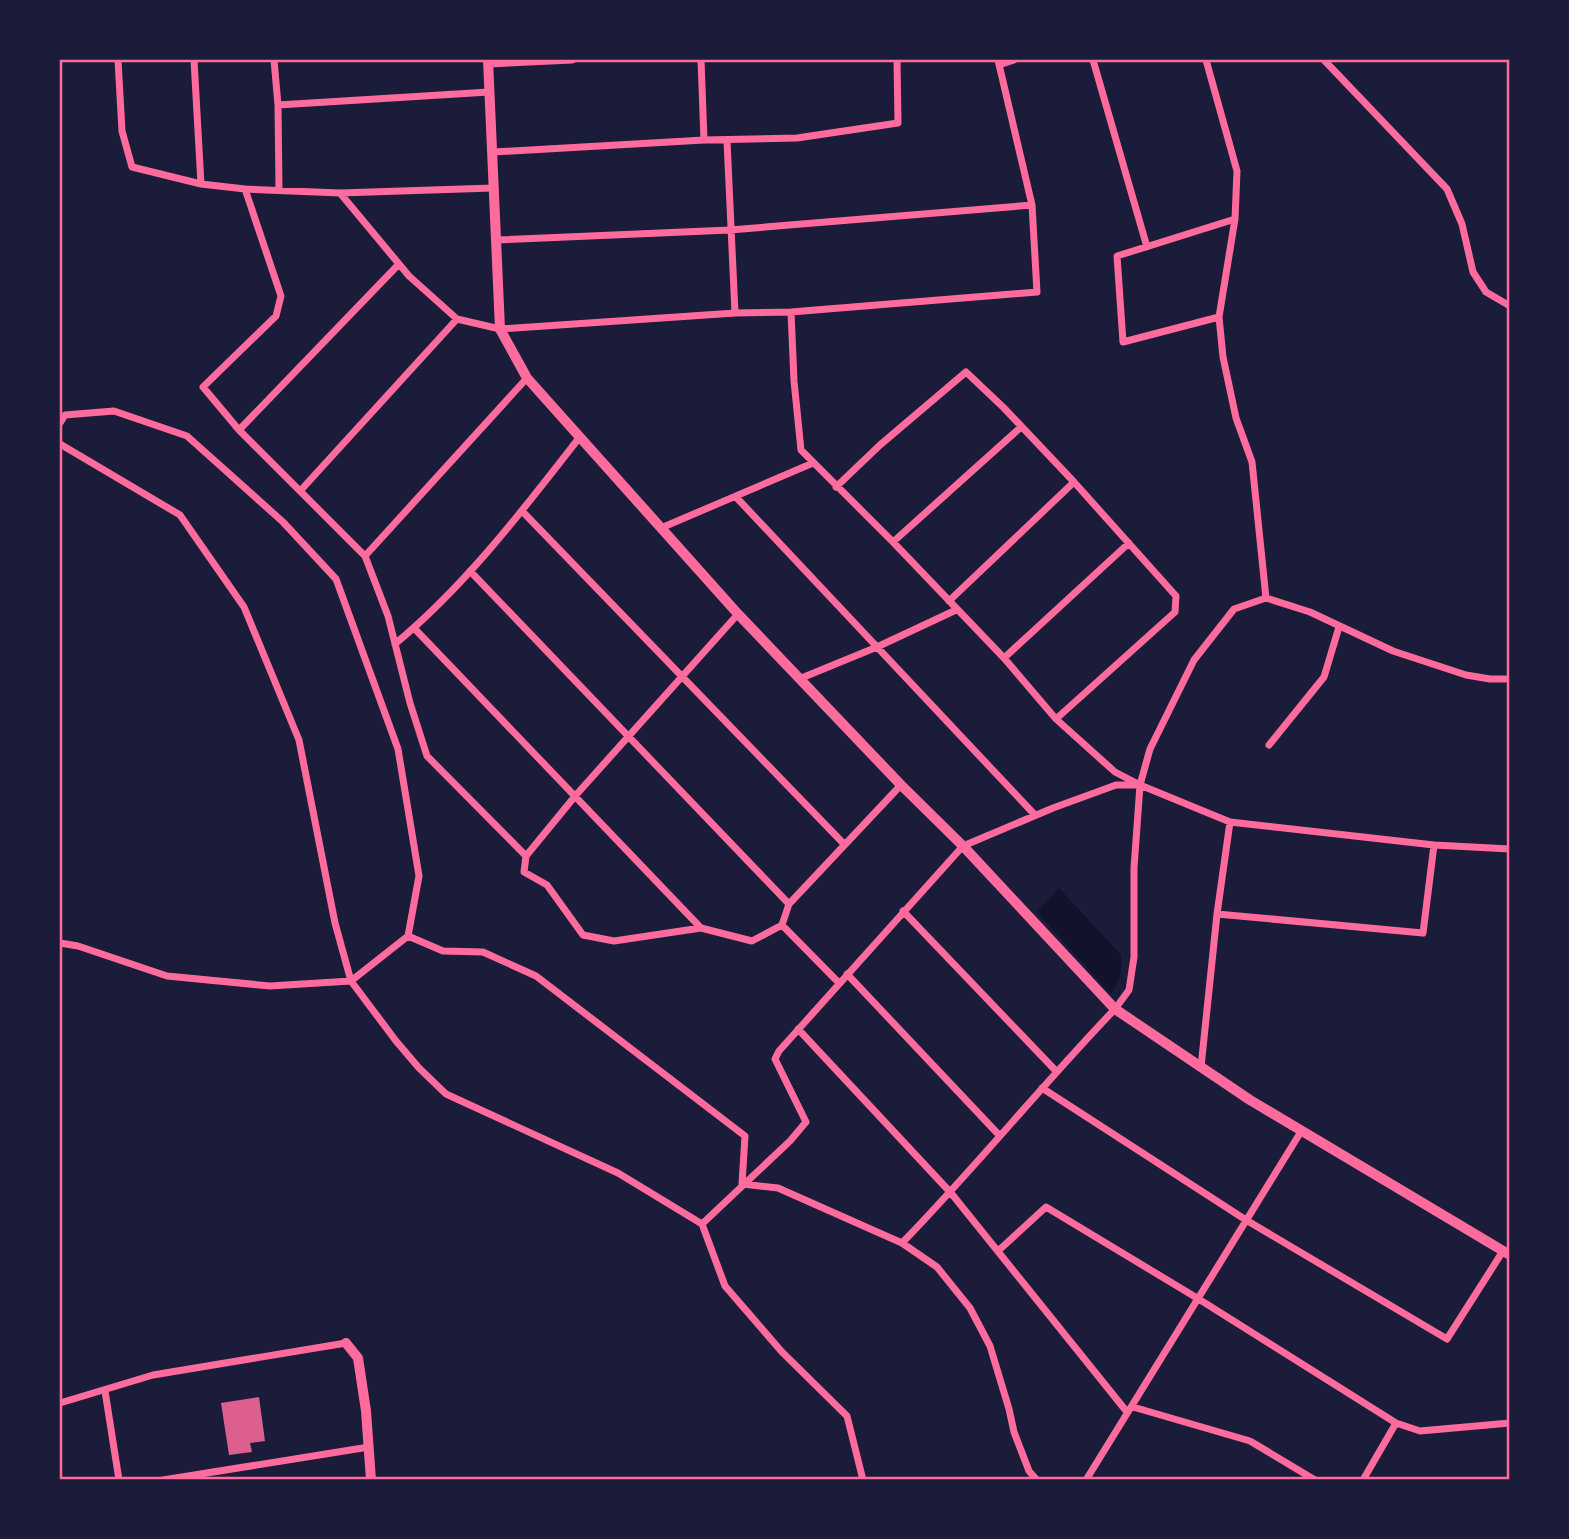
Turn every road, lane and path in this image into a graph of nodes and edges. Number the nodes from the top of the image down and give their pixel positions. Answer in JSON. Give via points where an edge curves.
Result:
{"nodes":[{"id":1,"x":118,"y":60,"type":"edge"},
{"id":2,"x":194,"y":60,"type":"edge"},
{"id":3,"x":274,"y":60,"type":"edge"},
{"id":4,"x":572,"y":60,"type":"edge"},
{"id":5,"x":701,"y":60,"type":"edge"},
{"id":6,"x":897,"y":60,"type":"edge"},
{"id":7,"x":1014,"y":60,"type":"edge"},
{"id":8,"x":1093,"y":60,"type":"edge"},
{"id":9,"x":1206,"y":60,"type":"edge"},
{"id":10,"x":1324,"y":60,"type":"edge"},
{"id":11,"x":489,"y":62,"type":"edge"},
{"id":12,"x":998,"y":62,"type":"edge"},
{"id":13,"x":489,"y":92,"type":"junction"},
{"id":14,"x":278,"y":105,"type":"junction"},
{"id":15,"x":704,"y":140,"type":"junction"},
{"id":16,"x":727,"y":141,"type":"junction"},
{"id":17,"x":494,"y":152,"type":"junction"},
{"id":18,"x":201,"y":184,"type":"junction"},
{"id":19,"x":492,"y":188,"type":"junction"},
{"id":20,"x":245,"y":189,"type":"junction"},
{"id":21,"x":279,"y":189,"type":"junction"},
{"id":22,"x":340,"y":193,"type":"junction"},
{"id":23,"x":1031,"y":205,"type":"junction"},
{"id":24,"x":1235,"y":219,"type":"junction"},
{"id":25,"x":730,"y":230,"type":"junction"},
{"id":26,"x":496,"y":240,"type":"junction"},
{"id":27,"x":1147,"y":247,"type":"junction"},
{"id":28,"x":399,"y":264,"type":"junction"},
{"id":29,"x":1510,"y":306,"type":"edge"},
{"id":30,"x":791,"y":312,"type":"junction"},
{"id":31,"x":735,"y":313,"type":"junction"},
{"id":32,"x":1219,"y":317,"type":"junction"},
{"id":33,"x":457,"y":319,"type":"junction"},
{"id":34,"x":500,"y":329,"type":"junction"},
{"id":35,"x":527,"y":378,"type":"junction"},
{"id":36,"x":60,"y":423,"type":"edge"},
{"id":37,"x":1021,"y":428,"type":"junction"},
{"id":38,"x":239,"y":430,"type":"junction"},
{"id":39,"x":579,"y":438,"type":"junction"},
{"id":40,"x":60,"y":443,"type":"edge"},
{"id":41,"x":813,"y":463,"type":"junction"},
{"id":42,"x":1074,"y":482,"type":"junction"},
{"id":43,"x":836,"y":487,"type":"junction"},
{"id":44,"x":301,"y":490,"type":"junction"},
{"id":45,"x":736,"y":497,"type":"junction"},
{"id":46,"x":522,"y":511,"type":"junction"},
{"id":47,"x":661,"y":528,"type":"junction"},
{"id":48,"x":893,"y":542,"type":"junction"},
{"id":49,"x":1129,"y":543,"type":"junction"},
{"id":50,"x":365,"y":556,"type":"junction"},
{"id":51,"x":470,"y":571,"type":"junction"},
{"id":52,"x":1266,"y":598,"type":"junction"},
{"id":53,"x":949,"y":601,"type":"junction"},
{"id":54,"x":956,"y":610,"type":"junction"},
{"id":55,"x":738,"y":614,"type":"junction"},
{"id":56,"x":1339,"y":627,"type":"junction"},
{"id":57,"x":414,"y":628,"type":"junction"},
{"id":58,"x":395,"y":644,"type":"junction"},
{"id":59,"x":877,"y":647,"type":"junction"},
{"id":60,"x":1004,"y":658,"type":"junction"},
{"id":61,"x":681,"y":677,"type":"junction"},
{"id":62,"x":799,"y":679,"type":"junction"},
{"id":63,"x":1510,"y":679,"type":"edge"},
{"id":64,"x":1056,"y":719,"type":"junction"},
{"id":65,"x":628,"y":736,"type":"junction"},
{"id":66,"x":1269,"y":745,"type":"dead end"},
{"id":67,"x":901,"y":785,"type":"junction"},
{"id":68,"x":1140,"y":785,"type":"junction"},
{"id":69,"x":576,"y":795,"type":"junction"},
{"id":70,"x":1035,"y":815,"type":"junction"},
{"id":71,"x":1230,"y":822,"type":"junction"},
{"id":72,"x":844,"y":844,"type":"junction"},
{"id":73,"x":1434,"y":845,"type":"junction"},
{"id":74,"x":963,"y":846,"type":"junction"},
{"id":75,"x":1510,"y":849,"type":"edge"},
{"id":76,"x":526,"y":856,"type":"junction"},
{"id":77,"x":789,"y":904,"type":"junction"},
{"id":78,"x":903,"y":911,"type":"junction"},
{"id":79,"x":1217,"y":914,"type":"junction"},
{"id":80,"x":782,"y":925,"type":"junction"},
{"id":81,"x":701,"y":928,"type":"junction"},
{"id":82,"x":408,"y":936,"type":"junction"},
{"id":83,"x":60,"y":943,"type":"edge"},
{"id":84,"x":847,"y":975,"type":"junction"},
{"id":85,"x":351,"y":981,"type":"junction"},
{"id":86,"x":839,"y":984,"type":"junction"},
{"id":87,"x":1115,"y":1009,"type":"junction"},
{"id":88,"x":798,"y":1029,"type":"junction"},
{"id":89,"x":1201,"y":1067,"type":"junction"},
{"id":90,"x":1056,"y":1071,"type":"junction"},
{"id":91,"x":1042,"y":1088,"type":"junction"},
{"id":92,"x":1302,"y":1130,"type":"junction"},
{"id":93,"x":999,"y":1135,"type":"junction"},
{"id":94,"x":741,"y":1184,"type":"junction"},
{"id":95,"x":951,"y":1192,"type":"junction"},
{"id":96,"x":1247,"y":1220,"type":"junction"},
{"id":97,"x":702,"y":1224,"type":"junction"},
{"id":98,"x":902,"y":1243,"type":"junction"},
{"id":99,"x":998,"y":1251,"type":"junction"},
{"id":100,"x":1506,"y":1253,"type":"edge"},
{"id":101,"x":1197,"y":1298,"type":"junction"},
{"id":102,"x":346,"y":1343,"type":"joint"},
{"id":103,"x":105,"y":1391,"type":"junction"},
{"id":104,"x":60,"y":1403,"type":"edge"},
{"id":105,"x":1130,"y":1409,"type":"junction"},
{"id":106,"x":1396,"y":1423,"type":"junction"},
{"id":107,"x":1510,"y":1423,"type":"edge"},
{"id":108,"x":369,"y":1447,"type":"junction"},
{"id":109,"x":119,"y":1479,"type":"edge"},
{"id":110,"x":163,"y":1479,"type":"edge"},
{"id":111,"x":371,"y":1479,"type":"edge"},
{"id":112,"x":863,"y":1479,"type":"edge"},
{"id":113,"x":1037,"y":1479,"type":"edge"},
{"id":114,"x":1086,"y":1479,"type":"edge"},
{"id":115,"x":1315,"y":1479,"type":"edge"},
{"id":116,"x":1363,"y":1479,"type":"edge"}],
"edges":[{"from":1,"to":18,"type":"street","via":[[122,131],[132,167]]},
{"from":2,"to":18,"type":"street"},
{"from":3,"to":14,"type":"street"},
{"from":4,"to":11,"type":"street"},
{"from":5,"to":15,"type":"street"},
{"from":6,"to":16,"type":"street","via":[[898,123],[797,138]]},
{"from":7,"to":12,"type":"street"},
{"from":8,"to":27,"type":"street"},
{"from":9,"to":24,"type":"street","via":[[1237,171]]},
{"from":10,"to":29,"type":"street","via":[[1447,189],[1462,224],[1473,272],[1486,292]]},
{"from":11,"to":13,"type":"street"},
{"from":12,"to":23,"type":"street"},
{"from":13,"to":14,"type":"street"},
{"from":13,"to":17,"type":"street"},
{"from":14,"to":21,"type":"street"},
{"from":15,"to":16,"type":"street"},
{"from":15,"to":17,"type":"street"},
{"from":16,"to":25,"type":"street"},
{"from":17,"to":19,"type":"street"},
{"from":18,"to":20,"type":"street"},
{"from":19,"to":22,"type":"street"},
{"from":19,"to":26,"type":"street"},
{"from":20,"to":21,"type":"street"},
{"from":20,"to":38,"type":"street","via":[[281,296],[276,316],[203,387]]},
{"from":21,"to":22,"type":"street"},
{"from":22,"to":28,"type":"street"},
{"from":23,"to":25,"type":"street"},
{"from":23,"to":30,"type":"street","via":[[1037,292]]},
{"from":24,"to":27,"type":"street"},
{"from":24,"to":32,"type":"street"},
{"from":25,"to":26,"type":"street"},
{"from":25,"to":31,"type":"street"},
{"from":26,"to":34,"type":"street"},
{"from":27,"to":32,"type":"street","via":[[1117,256],[1123,342]]},
{"from":28,"to":33,"type":"street"},
{"from":28,"to":38,"type":"street"},
{"from":30,"to":31,"type":"street"},
{"from":30,"to":41,"type":"street","via":[[801,450]]},
{"from":31,"to":34,"type":"street"},
{"from":32,"to":52,"type":"street","via":[[1236,418],[1252,462]]},
{"from":33,"to":34,"type":"street"},
{"from":33,"to":44,"type":"street"},
{"from":34,"to":35,"type":"street"},
{"from":35,"to":39,"type":"street"},
{"from":35,"to":50,"type":"street"},
{"from":36,"to":82,"type":"street","via":[[65,415],[114,411],[187,436],[284,522],[336,579],[398,749],[419,876]]},
{"from":37,"to":42,"type":"street"},
{"from":37,"to":43,"type":"street","via":[[966,372]]},
{"from":37,"to":48,"type":"street"},
{"from":38,"to":44,"type":"street"},
{"from":39,"to":46,"type":"street"},
{"from":39,"to":47,"type":"street"},
{"from":40,"to":85,"type":"street","via":[[180,515],[244,607],[299,740]]},
{"from":41,"to":43,"type":"street"},
{"from":41,"to":45,"type":"street"},
{"from":42,"to":49,"type":"street"},
{"from":42,"to":53,"type":"street"},
{"from":43,"to":48,"type":"street"},
{"from":44,"to":50,"type":"street"},
{"from":45,"to":47,"type":"street"},
{"from":45,"to":59,"type":"street"},
{"from":46,"to":51,"type":"street"},
{"from":46,"to":61,"type":"street"},
{"from":47,"to":55,"type":"street"},
{"from":48,"to":53,"type":"street"},
{"from":49,"to":60,"type":"street"},
{"from":49,"to":64,"type":"street","via":[[1176,596],[1175,612]]},
{"from":50,"to":58,"type":"street"},
{"from":51,"to":57,"type":"street"},
{"from":51,"to":65,"type":"street"},
{"from":52,"to":56,"type":"street"},
{"from":52,"to":68,"type":"street","via":[[1234,609],[1194,660],[1150,749]]},
{"from":53,"to":54,"type":"street"},
{"from":54,"to":59,"type":"street"},
{"from":54,"to":60,"type":"street"},
{"from":55,"to":61,"type":"street"},
{"from":55,"to":62,"type":"street"},
{"from":56,"to":63,"type":"street","via":[[1393,652],[1466,675]]},
{"from":56,"to":66,"type":"street","via":[[1324,677]]},
{"from":57,"to":58,"type":"street"},
{"from":57,"to":69,"type":"street"},
{"from":58,"to":76,"type":"street","via":[[428,756]]},
{"from":59,"to":62,"type":"street"},
{"from":59,"to":70,"type":"street"},
{"from":60,"to":64,"type":"street"},
{"from":61,"to":65,"type":"street"},
{"from":61,"to":72,"type":"street"},
{"from":62,"to":67,"type":"street"},
{"from":64,"to":68,"type":"street","via":[[1115,772]]},
{"from":65,"to":69,"type":"street"},
{"from":65,"to":77,"type":"street"},
{"from":67,"to":72,"type":"street"},
{"from":67,"to":74,"type":"street"},
{"from":68,"to":70,"type":"street","via":[[1116,785]]},
{"from":68,"to":71,"type":"street"},
{"from":68,"to":87,"type":"street","via":[[1135,957],[1129,990]]},
{"from":69,"to":76,"type":"street"},
{"from":69,"to":81,"type":"street"},
{"from":70,"to":74,"type":"street"},
{"from":71,"to":73,"type":"street"},
{"from":71,"to":79,"type":"street"},
{"from":72,"to":77,"type":"street"},
{"from":73,"to":75,"type":"street"},
{"from":73,"to":79,"type":"street","via":[[1423,933]]},
{"from":74,"to":78,"type":"street"},
{"from":74,"to":87,"type":"street"},
{"from":76,"to":81,"type":"street","via":[[524,872],[547,886],[587,937],[614,941]]},
{"from":77,"to":80,"type":"street"},
{"from":78,"to":84,"type":"street"},
{"from":78,"to":90,"type":"street"},
{"from":79,"to":89,"type":"street"},
{"from":80,"to":81,"type":"street","via":[[752,941]]},
{"from":80,"to":86,"type":"street"},
{"from":82,"to":85,"type":"street"},
{"from":82,"to":94,"type":"street","via":[[443,951],[483,952],[536,976],[745,1136]]},
{"from":83,"to":85,"type":"street","via":[[167,976],[270,986]]},
{"from":84,"to":86,"type":"street"},
{"from":84,"to":93,"type":"street"},
{"from":85,"to":97,"type":"street","via":[[396,1041],[446,1094],[618,1173]]},
{"from":86,"to":88,"type":"street"},
{"from":87,"to":89,"type":"street"},
{"from":87,"to":90,"type":"street"},
{"from":88,"to":94,"type":"street","via":[[775,1059],[806,1122]]},
{"from":88,"to":95,"type":"street"},
{"from":89,"to":92,"type":"street"},
{"from":90,"to":91,"type":"street"},
{"from":91,"to":93,"type":"street"},
{"from":91,"to":96,"type":"street"},
{"from":92,"to":96,"type":"street"},
{"from":92,"to":100,"type":"street"},
{"from":93,"to":95,"type":"street"},
{"from":94,"to":97,"type":"street"},
{"from":94,"to":98,"type":"street","via":[[778,1188]]},
{"from":95,"to":98,"type":"street"},
{"from":95,"to":99,"type":"street"},
{"from":96,"to":100,"type":"street","via":[[1447,1339]]},
{"from":96,"to":101,"type":"street"},
{"from":97,"to":112,"type":"street","via":[[725,1286],[782,1352],[847,1416]]},
{"from":98,"to":113,"type":"street","via":[[937,1267],[970,1308],[990,1346],[1014,1433],[1029,1471]]},
{"from":99,"to":101,"type":"street","via":[[1046,1206]]},
{"from":99,"to":105,"type":"street"},
{"from":101,"to":105,"type":"street"},
{"from":101,"to":106,"type":"street"},
{"from":102,"to":103,"type":"street","via":[[153,1375]]},
{"from":102,"to":108,"type":"street","via":[[358,1359]]},
{"from":103,"to":104,"type":"street"},
{"from":103,"to":109,"type":"street"},
{"from":105,"to":114,"type":"street"},
{"from":105,"to":115,"type":"street","via":[[1250,1441]]},
{"from":106,"to":107,"type":"street","via":[[1420,1431]]},
{"from":106,"to":116,"type":"street"},
{"from":108,"to":110,"type":"street"},
{"from":108,"to":111,"type":"street"}]}
